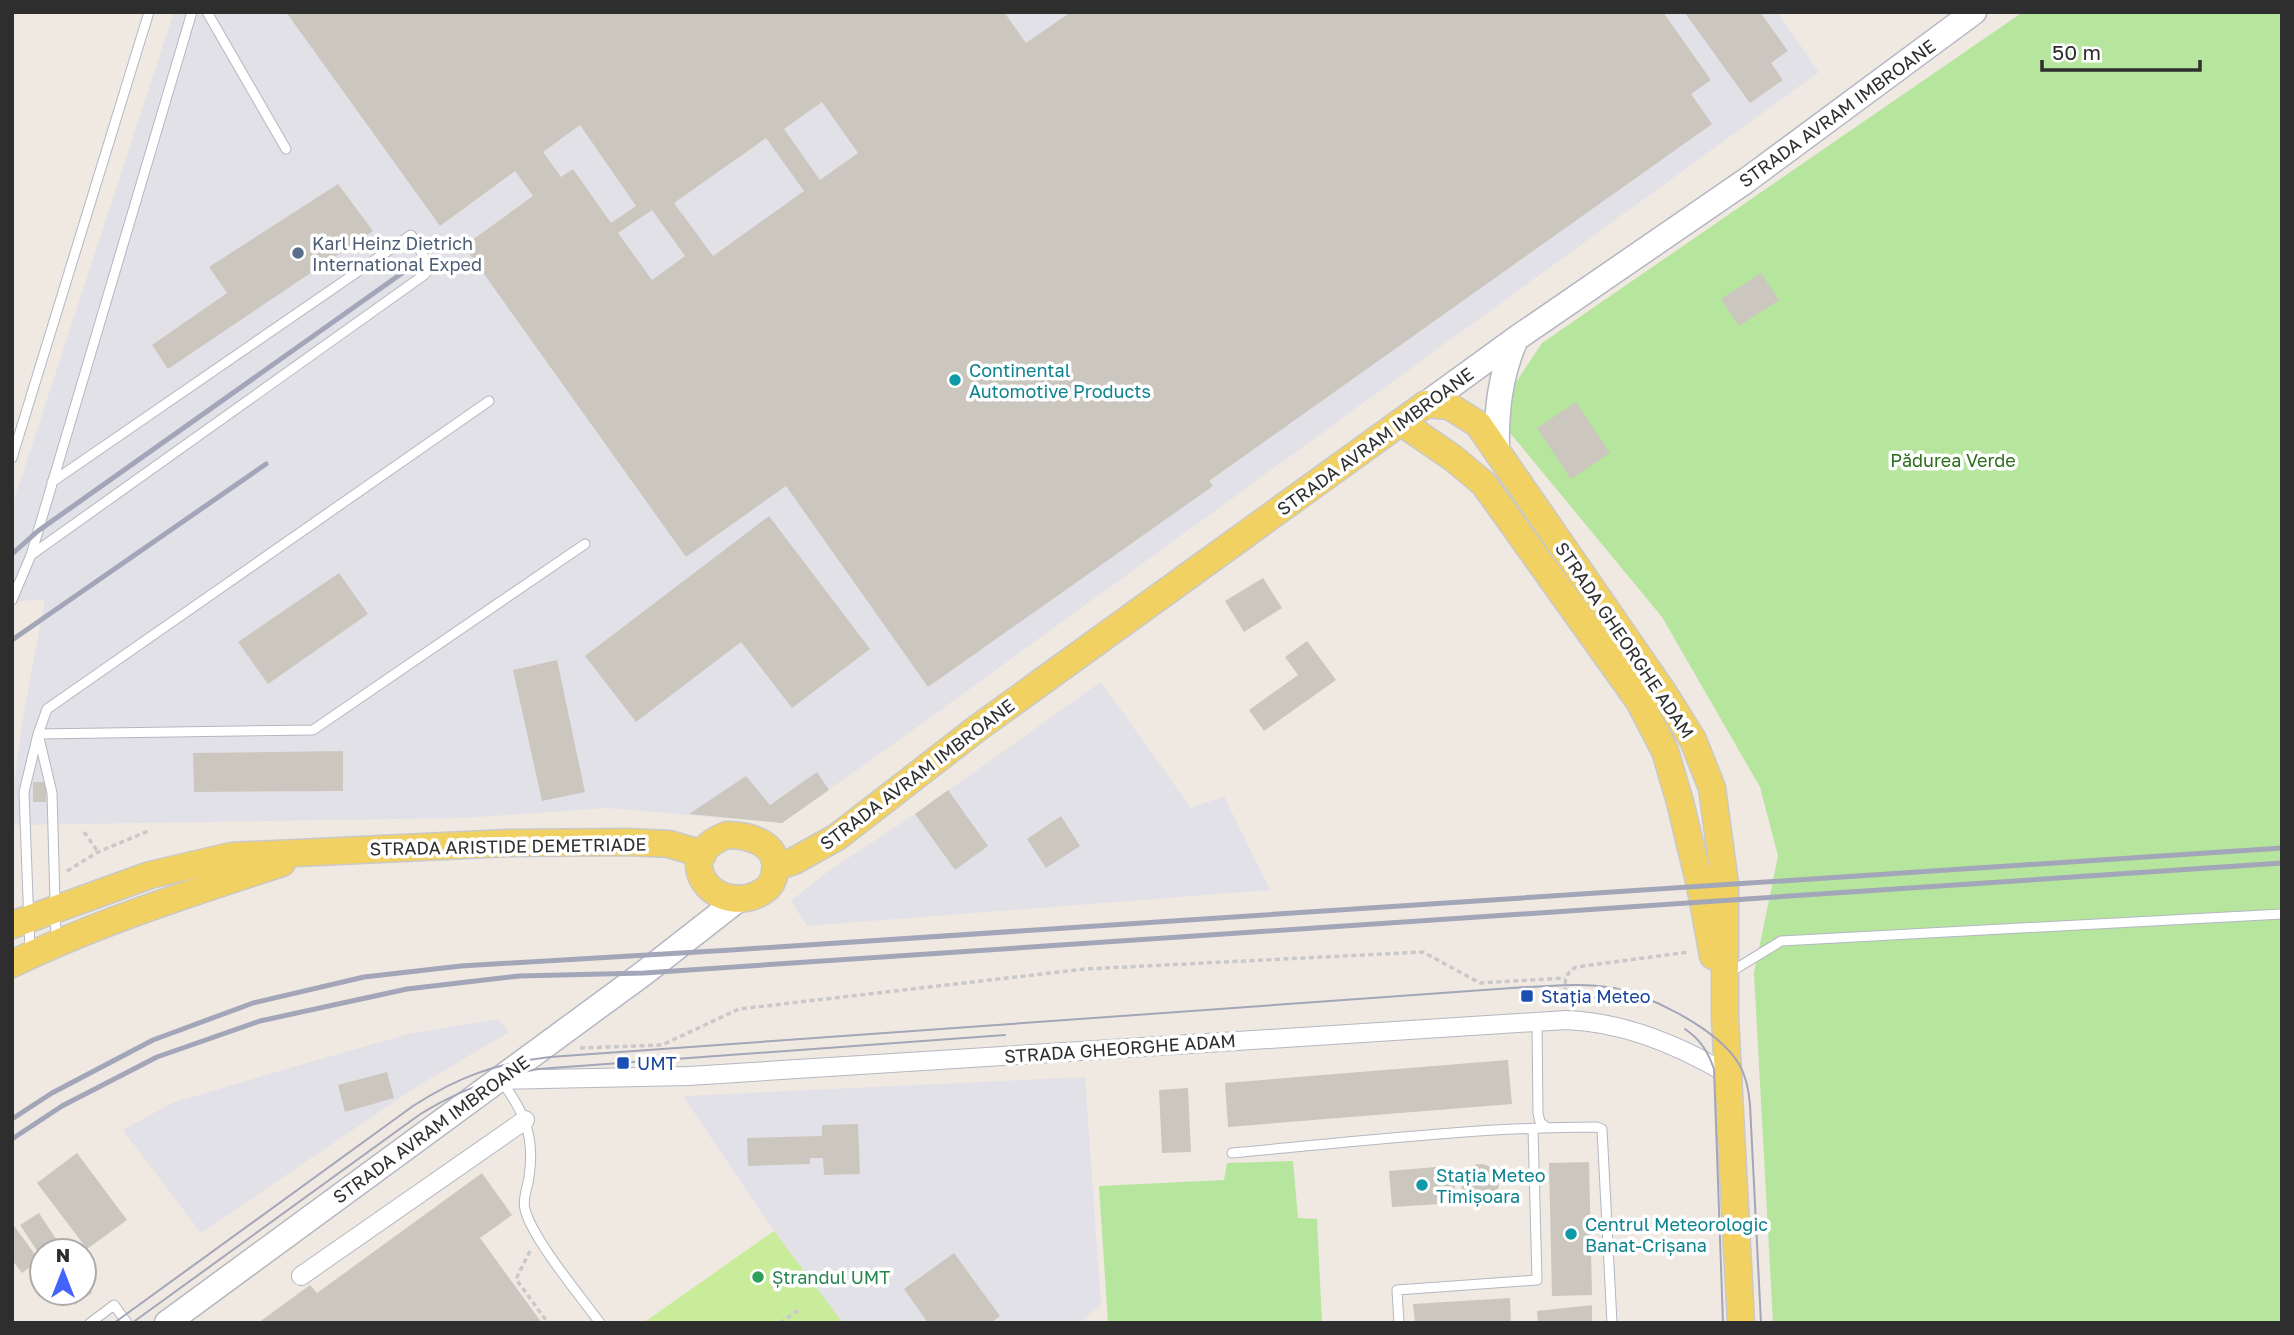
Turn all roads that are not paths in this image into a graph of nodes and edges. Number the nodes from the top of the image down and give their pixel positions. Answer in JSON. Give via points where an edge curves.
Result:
{"nodes":[{"id":1,"x":149,"y":12,"type":"edge"},
{"id":2,"x":192,"y":12,"type":"edge"},
{"id":3,"x":207,"y":12,"type":"edge"},
{"id":4,"x":1974,"y":12,"type":"edge"},
{"id":5,"x":286,"y":149,"type":"dead end"},
{"id":6,"x":1517,"y":338,"type":"junction"},
{"id":7,"x":489,"y":401,"type":"dead end"},
{"id":8,"x":1426,"y":404,"type":"junction"},
{"id":9,"x":1402,"y":423,"type":"junction"},
{"id":10,"x":1497,"y":451,"type":"junction"},
{"id":11,"x":12,"y":458,"type":"edge"},
{"id":12,"x":52,"y":482,"type":"junction"},
{"id":13,"x":585,"y":544,"type":"dead end"},
{"id":14,"x":31,"y":555,"type":"junction"},
{"id":15,"x":12,"y":600,"type":"edge"},
{"id":16,"x":38,"y":734,"type":"junction"},
{"id":17,"x":312,"y":853,"type":"junction"},
{"id":18,"x":703,"y":854,"type":"junction"},
{"id":19,"x":776,"y":867,"type":"junction"},
{"id":20,"x":707,"y":887,"type":"junction"},
{"id":21,"x":740,"y":898,"type":"junction"},
{"id":22,"x":54,"y":908,"type":"junction"},
{"id":23,"x":2282,"y":914,"type":"edge"},
{"id":24,"x":20,"y":922,"type":"edge"},
{"id":25,"x":693,"y":933,"type":"junction"},
{"id":26,"x":56,"y":945,"type":"junction"},
{"id":27,"x":21,"y":960,"type":"edge"},
{"id":28,"x":1725,"y":976,"type":"junction"},
{"id":29,"x":1726,"y":1017,"type":"junction"},
{"id":30,"x":1537,"y":1023,"type":"junction"},
{"id":31,"x":1729,"y":1075,"type":"junction"},
{"id":32,"x":500,"y":1080,"type":"junction"},
{"id":33,"x":525,"y":1120,"type":"junction"},
{"id":34,"x":1546,"y":1127,"type":"junction"},
{"id":35,"x":1532,"y":1128,"type":"junction"},
{"id":36,"x":1232,"y":1153,"type":"dead end"},
{"id":37,"x":301,"y":1276,"type":"dead end"},
{"id":38,"x":90,"y":1323,"type":"edge"},
{"id":39,"x":127,"y":1323,"type":"edge"},
{"id":40,"x":167,"y":1323,"type":"edge"},
{"id":41,"x":600,"y":1323,"type":"edge"},
{"id":42,"x":1399,"y":1323,"type":"edge"},
{"id":43,"x":1612,"y":1323,"type":"edge"},
{"id":44,"x":1741,"y":1323,"type":"edge"}],
"edges":[{"from":1,"to":11,"type":"lane"},
{"from":2,"to":12,"type":"lane"},
{"from":3,"to":5,"type":"lane"},
{"from":4,"to":6,"type":"main road","name":"STRADA AVRAM IMBROANE","via":[[1747,180]]},
{"from":6,"to":8,"type":"main road","name":"STRADA AVRAM IMBROANE"},
{"from":6,"to":10,"type":"main road","via":[[1504,367],[1496,415]]},
{"from":7,"to":16,"type":"lane","via":[[47,709]]},
{"from":8,"to":9,"type":"main road","name":"STRADA AVRAM IMBROANE"},
{"from":8,"to":10,"type":"main road","name":"STRADA GHEORGHE ADAM","via":[[1449,406],[1478,424]]},
{"from":9,"to":19,"type":"main road","name":"STRADA AVRAM IMBROANE","via":[[979,727],[837,836]]},
{"from":9,"to":29,"type":"main road","name":"STRADA GHEORGHE ADAM","via":[[1484,484],[1639,701],[1665,751],[1680,802]]},
{"from":10,"to":28,"type":"main road","name":"STRADA GHEORGHE ADAM","via":[[1693,740],[1712,788],[1724,884]]},
{"from":12,"to":14,"type":"lane"},
{"from":12,"to":14,"type":"lane","via":[[411,235],[427,262],[429,269],[424,275]]},
{"from":13,"to":16,"type":"lane","via":[[313,730]]},
{"from":14,"to":15,"type":"lane"},
{"from":16,"to":22,"type":"lane","via":[[52,793]]},
{"from":16,"to":24,"type":"lane","via":[[24,792]]},
{"from":17,"to":18,"type":"main road","name":"STRADA ARISTIDE DEMETRIADE","via":[[627,842],[669,844]]},
{"from":17,"to":22,"type":"main road","name":"STRADA ARISTIDE DEMETRIADE","via":[[231,856],[150,875]]},
{"from":17,"to":26,"type":"main road","name":"STRADA ARISTIDE DEMETRIADE"},
{"from":18,"to":19,"type":"main road","via":[[718,839],[740,835],[766,846]]},
{"from":18,"to":20,"type":"main road","via":[[699,872]]},
{"from":19,"to":21,"type":"main road","via":[[769,887]]},
{"from":20,"to":21,"type":"main road"},
{"from":20,"to":25,"type":"main road"},
{"from":21,"to":25,"type":"main road","name":"STRADA AVRAM IMBROANE"},
{"from":22,"to":24,"type":"main road","name":"STRADA ARISTIDE DEMETRIADE"},
{"from":22,"to":26,"type":"lane"},
{"from":23,"to":28,"type":"lane","via":[[1781,941]]},
{"from":24,"to":27,"type":"lane"},
{"from":25,"to":32,"type":"main road","name":"STRADA AVRAM IMBROANE"},
{"from":26,"to":27,"type":"main road","name":"STRADA ARISTIDE DEMETRIADE"},
{"from":28,"to":29,"type":"main road","name":"STRADA GHEORGHE ADAM"},
{"from":29,"to":31,"type":"main road","name":"STRADA GHEORGHE ADAM"},
{"from":30,"to":31,"type":"street","name":"STRADA GHEORGHE ADAM","via":[[1566,1020],[1620,1026]]},
{"from":30,"to":32,"type":"street","name":"STRADA GHEORGHE ADAM","via":[[689,1076]]},
{"from":30,"to":34,"type":"lane","via":[[1538,1113]]},
{"from":31,"to":44,"type":"main road","name":"STRADA GHEORGHE ADAM"},
{"from":32,"to":33,"type":"lane","via":[[518,1102]]},
{"from":32,"to":40,"type":"main road","name":"STRADA AVRAM IMBROANE"},
{"from":33,"to":37,"type":"street"},
{"from":33,"to":41,"type":"lane","via":[[531,1150],[524,1209],[537,1235]]},
{"from":34,"to":35,"type":"lane"},
{"from":34,"to":43,"type":"lane","via":[[1597,1127],[1604,1133]]},
{"from":35,"to":36,"type":"lane"},
{"from":35,"to":42,"type":"lane","via":[[1537,1280],[1397,1290]]},
{"from":38,"to":39,"type":"lane","via":[[114,1305]]}]}
